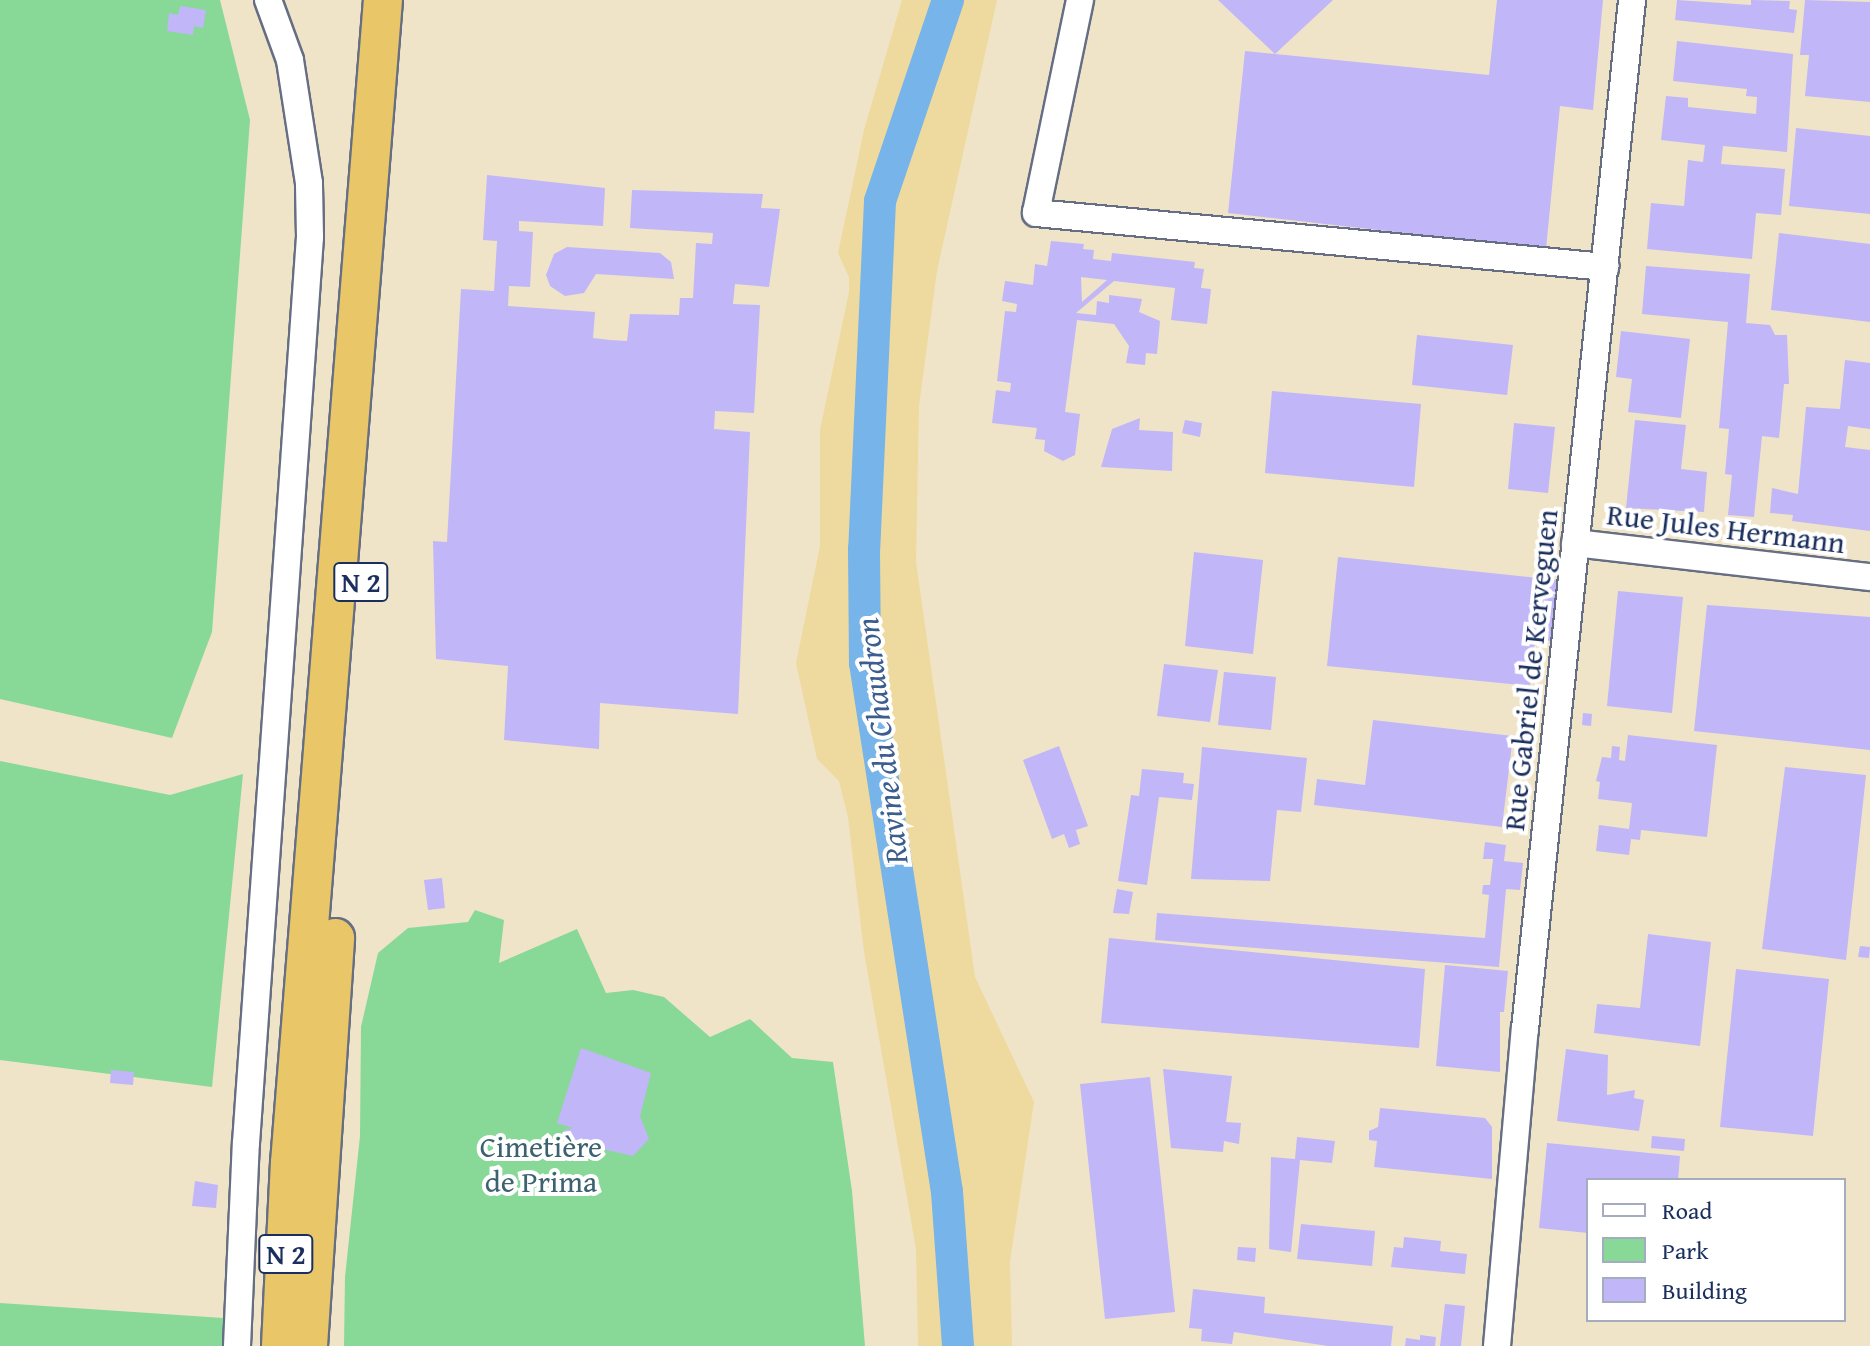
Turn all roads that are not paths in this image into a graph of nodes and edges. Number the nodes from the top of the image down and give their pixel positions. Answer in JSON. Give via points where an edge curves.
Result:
{"nodes":[{"id":1,"x":268,"y":0,"type":"edge"},
{"id":2,"x":383,"y":0,"type":"edge"},
{"id":3,"x":405,"y":0,"type":"edge"},
{"id":4,"x":1080,"y":0,"type":"edge"},
{"id":5,"x":1632,"y":0,"type":"edge"},
{"id":6,"x":1605,"y":267,"type":"junction"},
{"id":7,"x":1575,"y":543,"type":"junction"},
{"id":8,"x":1870,"y":577,"type":"edge"},
{"id":9,"x":237,"y":1346,"type":"edge"},
{"id":10,"x":281,"y":1346,"type":"edge"},
{"id":11,"x":308,"y":1346,"type":"edge"},
{"id":12,"x":1497,"y":1346,"type":"edge"}],
"edges":[{"from":1,"to":9,"type":"street","via":[[290,60],[309,183],[310,237],[247,1127]]},
{"from":2,"to":10,"type":"highway","number":"N 2","via":[[291,1147]]},
{"from":3,"to":11,"type":"highway","number":"N 2"},
{"from":4,"to":6,"type":"street","via":[[1036,213]]},
{"from":5,"to":6,"type":"street","name":"Rue Gabriel de Kerveguen"},
{"from":6,"to":7,"type":"street","name":"Rue Gabriel de Kerveguen"},
{"from":7,"to":8,"type":"street","name":"Rue Jules Hermann"},
{"from":7,"to":12,"type":"street","name":"Rue Gabriel de Kerveguen"}]}
